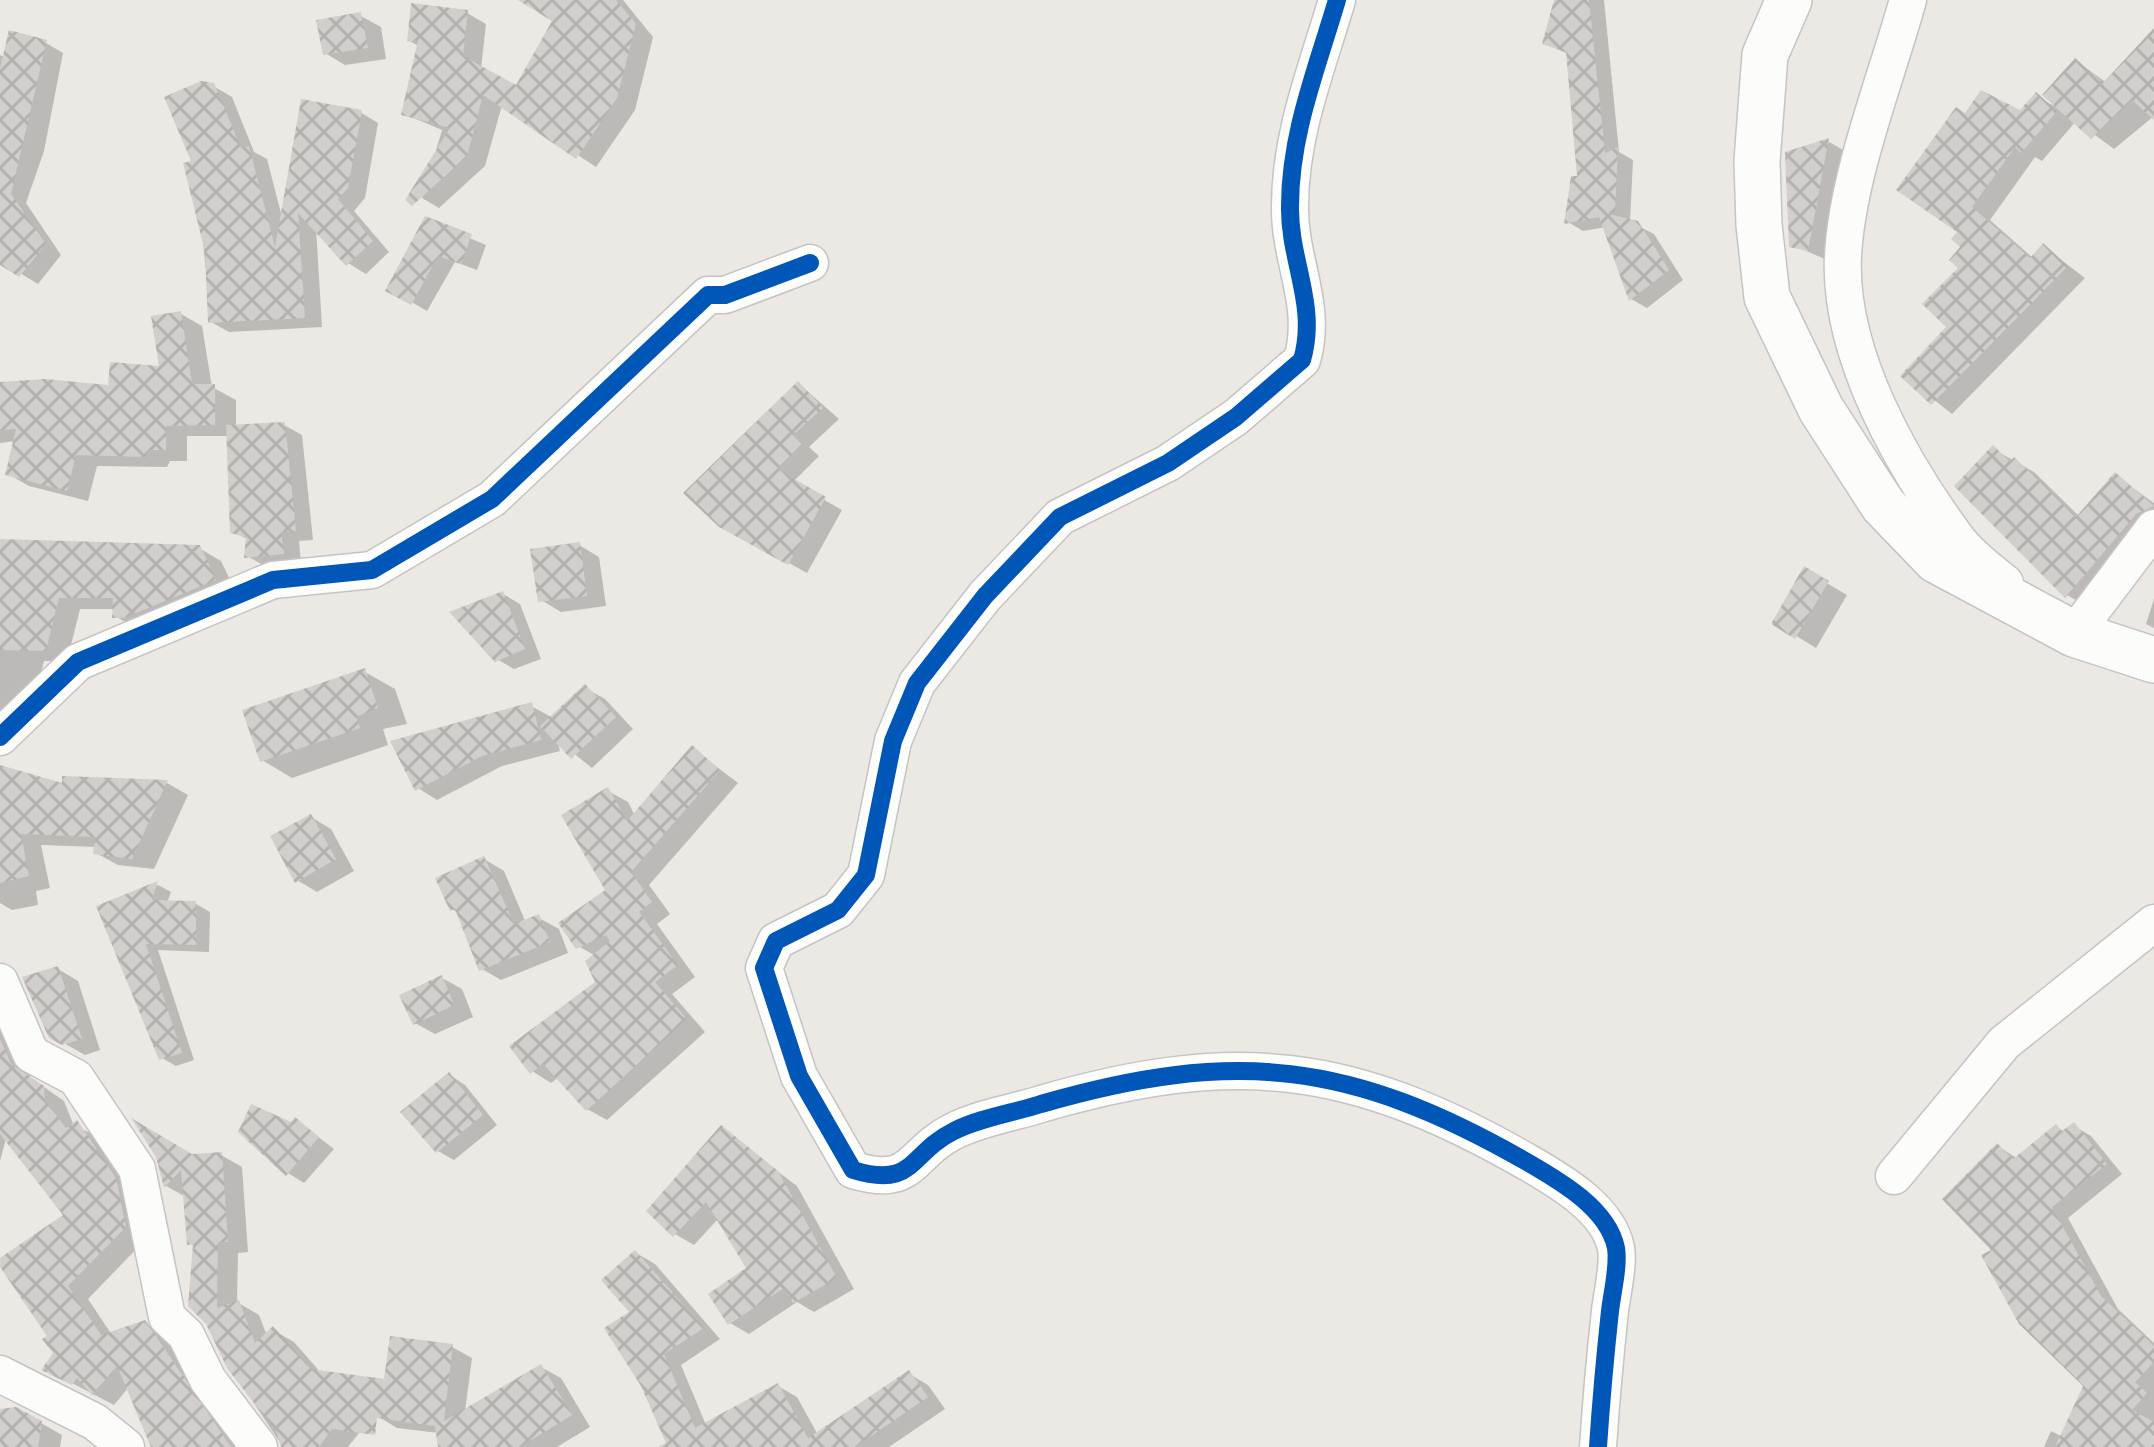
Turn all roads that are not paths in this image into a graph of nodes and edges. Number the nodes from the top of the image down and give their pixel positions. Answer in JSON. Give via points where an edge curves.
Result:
{"nodes":[{"id":1,"x":1337,"y":0,"type":"edge"},
{"id":2,"x":1789,"y":0,"type":"edge"},
{"id":3,"x":1908,"y":0,"type":"edge"},
{"id":4,"x":810,"y":263,"type":"dead end"},
{"id":5,"x":2154,"y":528,"type":"edge"},
{"id":6,"x":2030,"y":606,"type":"junction"},
{"id":7,"x":2074,"y":634,"type":"junction"},
{"id":8,"x":2154,"y":661,"type":"edge"},
{"id":9,"x":0,"y":737,"type":"edge"},
{"id":10,"x":2154,"y":922,"type":"edge"},
{"id":11,"x":0,"y":982,"type":"edge"},
{"id":12,"x":1894,"y":1176,"type":"dead end"},
{"id":13,"x":0,"y":1374,"type":"edge"},
{"id":14,"x":126,"y":1447,"type":"edge"},
{"id":15,"x":259,"y":1447,"type":"edge"},
{"id":16,"x":1598,"y":1447,"type":"edge"}],
"edges":[{"from":1,"to":16,"type":"street","via":[[1304,96],[1289,203],[1308,307],[1302,360],[1168,463],[1060,517],[985,596],[916,682],[893,741],[866,875],[838,910],[776,941],[764,968],[799,1076],[853,1170],[882,1179],[913,1168],[951,1132],[1039,1105],[1141,1076],[1250,1067],[1351,1084],[1457,1122],[1510,1152],[1562,1182],[1600,1218],[1616,1248]]},
{"from":2,"to":6,"type":"street","via":[[1765,55],[1756,161],[1766,297],[1821,409],[1882,505],[1936,560]]},
{"from":3,"to":6,"type":"street","via":[[1843,257],[1849,322],[1878,403],[1960,543]]},
{"from":4,"to":9,"type":"street","via":[[725,296],[708,295],[492,499],[372,570],[273,580],[77,662]]},
{"from":5,"to":7,"type":"street"},
{"from":6,"to":7,"type":"street"},
{"from":7,"to":8,"type":"street"},
{"from":10,"to":12,"type":"street","via":[[2004,1043]]},
{"from":11,"to":15,"type":"street","via":[[31,1054],[76,1078],[137,1168],[167,1317]]},
{"from":13,"to":14,"type":"street","via":[[95,1422]]}]}
